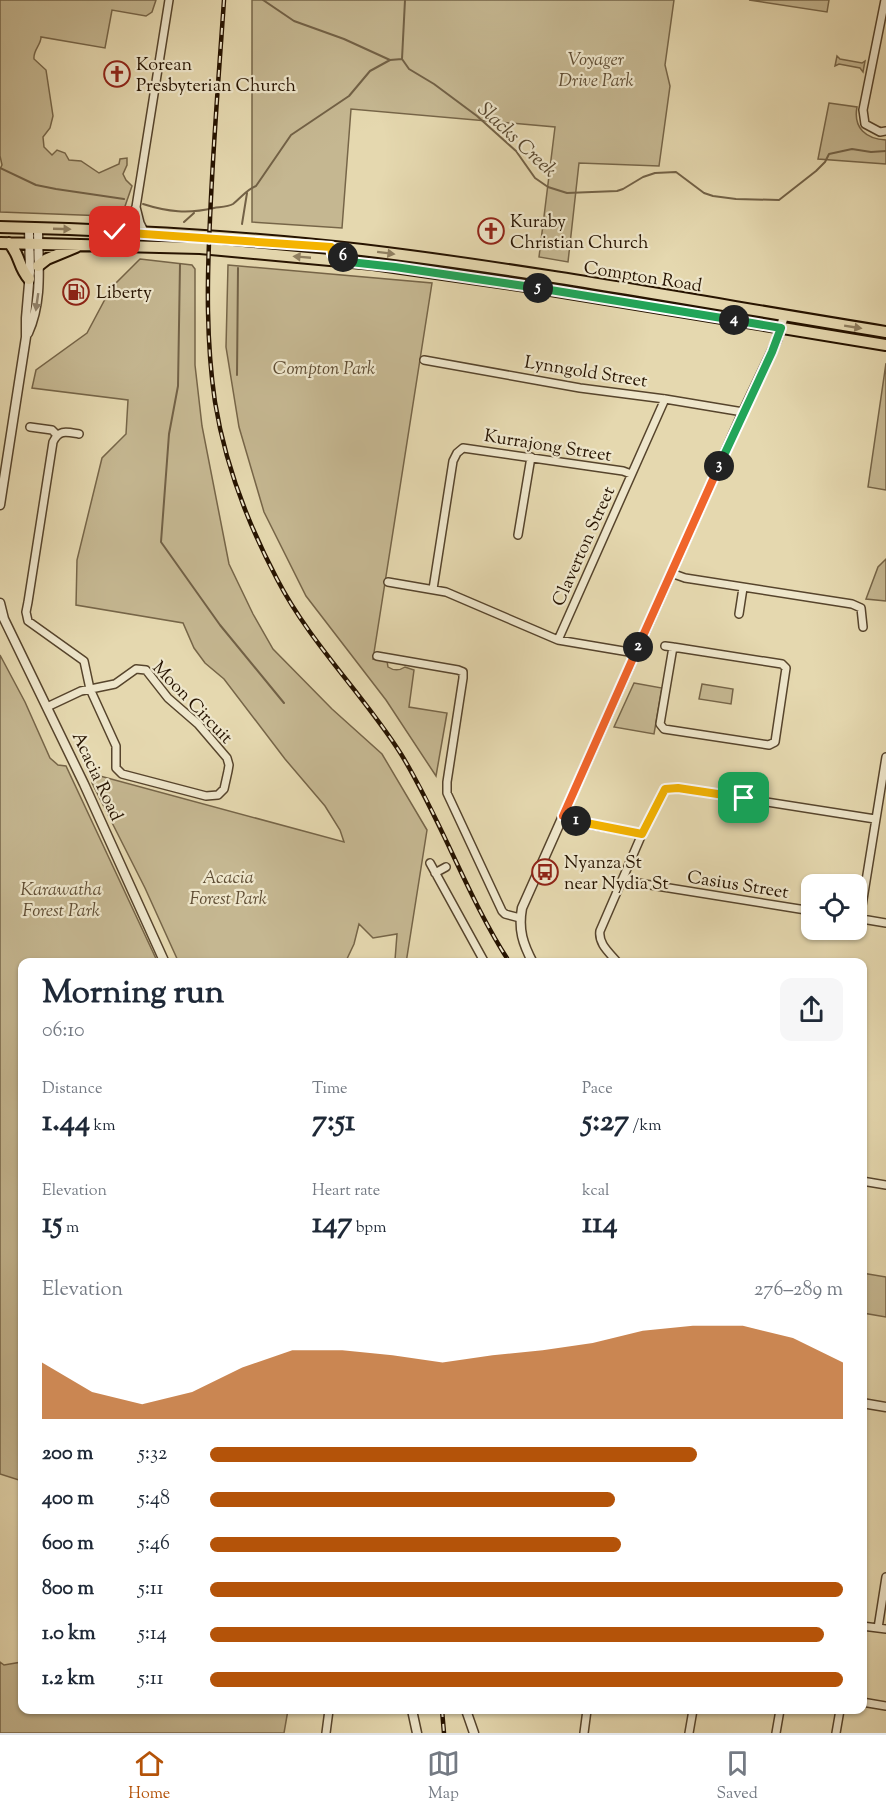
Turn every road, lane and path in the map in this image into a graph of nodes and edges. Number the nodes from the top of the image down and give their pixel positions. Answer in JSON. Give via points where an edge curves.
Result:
{"nodes":[{"id":1,"x":169,"y":0,"type":"edge"},
{"id":2,"x":885,"y":0,"type":"edge"},
{"id":3,"x":886,"y":131,"type":"edge"},
{"id":4,"x":136,"y":207,"type":"junction"},
{"id":5,"x":0,"y":227,"type":"edge"},
{"id":6,"x":33,"y":228,"type":"junction"},
{"id":7,"x":115,"y":232,"type":"junction"},
{"id":8,"x":146,"y":234,"type":"junction"},
{"id":9,"x":4,"y":243,"type":"edge"},
{"id":10,"x":33,"y":244,"type":"junction"},
{"id":11,"x":79,"y":245,"type":"junction"},
{"id":12,"x":331,"y":247,"type":"junction"},
{"id":13,"x":350,"y":262,"type":"junction"},
{"id":14,"x":38,"y":266,"type":"junction"},
{"id":15,"x":29,"y":279,"type":"junction"},
{"id":16,"x":784,"y":316,"type":"junction"},
{"id":17,"x":781,"y":328,"type":"junction"},
{"id":18,"x":886,"y":332,"type":"edge"},
{"id":19,"x":26,"y":337,"type":"junction"},
{"id":20,"x":886,"y":345,"type":"edge"},
{"id":21,"x":424,"y":360,"type":"dead end"},
{"id":22,"x":665,"y":399,"type":"junction"},
{"id":23,"x":743,"y":411,"type":"junction"},
{"id":24,"x":30,"y":427,"type":"dead end"},
{"id":25,"x":79,"y":434,"type":"dead end"},
{"id":26,"x":57,"y":435,"type":"junction"},
{"id":27,"x":531,"y":457,"type":"junction"},
{"id":28,"x":631,"y":474,"type":"junction"},
{"id":29,"x":0,"y":505,"type":"edge"},
{"id":30,"x":518,"y":535,"type":"dead end"},
{"id":31,"x":671,"y":573,"type":"junction"},
{"id":32,"x":387,"y":582,"type":"dead end"},
{"id":33,"x":743,"y":588,"type":"junction"},
{"id":34,"x":433,"y":589,"type":"junction"},
{"id":35,"x":0,"y":603,"type":"edge"},
{"id":36,"x":739,"y":614,"type":"dead end"},
{"id":37,"x":2,"y":620,"type":"edge"},
{"id":38,"x":863,"y":627,"type":"dead end"},
{"id":39,"x":558,"y":640,"type":"junction"},
{"id":40,"x":665,"y":646,"type":"dead end"},
{"id":41,"x":673,"y":647,"type":"junction"},
{"id":42,"x":635,"y":652,"type":"junction"},
{"id":43,"x":376,"y":656,"type":"dead end"},
{"id":44,"x":90,"y":689,"type":"junction"},
{"id":45,"x":47,"y":707,"type":"junction"},
{"id":46,"x":886,"y":757,"type":"edge"},
{"id":47,"x":563,"y":816,"type":"junction"},
{"id":48,"x":875,"y":819,"type":"junction"},
{"id":49,"x":642,"y":834,"type":"junction"},
{"id":50,"x":430,"y":863,"type":"dead end"},
{"id":51,"x":446,"y":867,"type":"dead end"},
{"id":52,"x":435,"y":873,"type":"junction"},
{"id":53,"x":866,"y":874,"type":"edge"},
{"id":54,"x":624,"y":878,"type":"junction"},
{"id":55,"x":801,"y":908,"type":"edge"},
{"id":56,"x":520,"y":918,"type":"junction"},
{"id":57,"x":867,"y":920,"type":"edge"},
{"id":58,"x":886,"y":923,"type":"edge"},
{"id":59,"x":163,"y":958,"type":"edge"},
{"id":60,"x":482,"y":958,"type":"edge"},
{"id":61,"x":531,"y":958,"type":"edge"},
{"id":62,"x":614,"y":958,"type":"edge"},
{"id":63,"x":867,"y":1182,"type":"edge"},
{"id":64,"x":886,"y":1185,"type":"edge"},
{"id":65,"x":867,"y":1404,"type":"edge"},
{"id":66,"x":886,"y":1407,"type":"edge"},
{"id":67,"x":886,"y":1577,"type":"edge"},
{"id":68,"x":867,"y":1627,"type":"edge"},
{"id":69,"x":878,"y":1628,"type":"junction"},
{"id":70,"x":886,"y":1629,"type":"edge"},
{"id":71,"x":867,"y":1703,"type":"edge"},
{"id":72,"x":886,"y":1706,"type":"edge"},
{"id":73,"x":328,"y":1714,"type":"edge"},
{"id":74,"x":413,"y":1714,"type":"edge"},
{"id":75,"x":467,"y":1714,"type":"edge"},
{"id":76,"x":586,"y":1714,"type":"edge"},
{"id":77,"x":692,"y":1714,"type":"edge"},
{"id":78,"x":779,"y":1714,"type":"edge"},
{"id":79,"x":839,"y":1714,"type":"edge"},
{"id":80,"x":326,"y":1733,"type":"edge"},
{"id":81,"x":417,"y":1733,"type":"edge"},
{"id":82,"x":474,"y":1733,"type":"edge"},
{"id":83,"x":584,"y":1733,"type":"edge"},
{"id":84,"x":689,"y":1733,"type":"edge"},
{"id":85,"x":776,"y":1733,"type":"edge"},
{"id":86,"x":836,"y":1733,"type":"edge"}],
"edges":[{"from":1,"to":4,"type":"street"},
{"from":2,"to":3,"type":"street","via":[[863,117],[872,129]]},
{"from":4,"to":7,"type":"street"},
{"from":4,"to":8,"type":"street"},
{"from":5,"to":6,"type":"main road","name":"Compton Road"},
{"from":6,"to":7,"type":"main road","name":"Compton Road","one_way":true},
{"from":6,"to":10,"type":"street"},
{"from":7,"to":8,"type":"main road","name":"Compton Road"},
{"from":8,"to":12,"type":"main road","name":"Compton Road"},
{"from":9,"to":10,"type":"main road","name":"Compton Road"},
{"from":9,"to":15,"type":"main road","via":[[15,251]]},
{"from":10,"to":11,"type":"main road","name":"Compton Road"},
{"from":10,"to":14,"type":"street"},
{"from":10,"to":15,"type":"street"},
{"from":13,"to":11,"type":"main road","name":"Compton Road","one_way":true,"via":[[200,248]]},
{"from":11,"to":14,"type":"main road"},
{"from":12,"to":13,"type":"main road","via":[[332,254]]},
{"from":12,"to":16,"type":"main road","name":"Compton Road","one_way":true,"via":[[445,261]]},
{"from":13,"to":17,"type":"main road","name":"Compton Road"},
{"from":14,"to":19,"type":"street","one_way":true,"via":[[36,308]]},
{"from":15,"to":19,"type":"street"},
{"from":16,"to":17,"type":"street"},
{"from":16,"to":18,"type":"main road","name":"Compton Road","one_way":true},
{"from":17,"to":20,"type":"main road","name":"Compton Road"},
{"from":17,"to":23,"type":"street"},
{"from":19,"to":29,"type":"street"},
{"from":21,"to":22,"type":"street","name":"Lynngold Street"},
{"from":22,"to":23,"type":"street","name":"Lynngold Street"},
{"from":22,"to":28,"type":"street","name":"Claverton Street"},
{"from":23,"to":31,"type":"street"},
{"from":24,"to":26,"type":"street","via":[[52,430]]},
{"from":25,"to":26,"type":"street","via":[[63,431]]},
{"from":26,"to":44,"type":"street","via":[[27,617],[31,624],[84,661]]},
{"from":27,"to":28,"type":"street","name":"Kurrajong Street"},
{"from":27,"to":30,"type":"street"},
{"from":27,"to":34,"type":"street","name":"Kurrajong Street","via":[[472,448],[457,453]]},
{"from":28,"to":39,"type":"street","name":"Claverton Street"},
{"from":31,"to":33,"type":"street"},
{"from":31,"to":42,"type":"street"},
{"from":32,"to":34,"type":"street"},
{"from":33,"to":36,"type":"street"},
{"from":33,"to":38,"type":"street","via":[[852,604],[861,608]]},
{"from":34,"to":39,"type":"street"},
{"from":35,"to":37,"type":"street","name":"Acacia Road"},
{"from":37,"to":45,"type":"street","name":"Acacia Road"},
{"from":39,"to":42,"type":"street"},
{"from":40,"to":41,"type":"street"},
{"from":41,"to":41,"type":"street","via":[[785,666],[775,742],[769,745],[664,729],[660,724]]},
{"from":42,"to":47,"type":"street"},
{"from":43,"to":56,"type":"street","via":[[463,672],[447,793],[501,911]]},
{"from":44,"to":44,"type":"street","name":"Moon Circuit","via":[[116,747],[115,764],[122,774],[207,796],[221,793],[228,771],[227,758],[146,670],[136,669],[115,684]]},
{"from":44,"to":45,"type":"street","name":"Moon Circuit"},
{"from":45,"to":59,"type":"street","name":"Acacia Road"},
{"from":46,"to":48,"type":"street"},
{"from":47,"to":49,"type":"street"},
{"from":47,"to":56,"type":"street"},
{"from":48,"to":49,"type":"street","via":[[678,788],[665,789]]},
{"from":48,"to":53,"type":"street"},
{"from":49,"to":54,"type":"street"},
{"from":50,"to":52,"type":"street"},
{"from":51,"to":52,"type":"street"},
{"from":52,"to":60,"type":"street"},
{"from":54,"to":55,"type":"street","name":"Casius Street"},
{"from":54,"to":62,"type":"street","via":[[599,938]]},
{"from":56,"to":61,"type":"street","via":[[521,938]]},
{"from":57,"to":58,"type":"street"},
{"from":63,"to":64,"type":"street"},
{"from":65,"to":66,"type":"street"},
{"from":67,"to":69,"type":"street"},
{"from":68,"to":69,"type":"street"},
{"from":69,"to":70,"type":"street"},
{"from":71,"to":72,"type":"street"},
{"from":73,"to":80,"type":"street"},
{"from":74,"to":81,"type":"street"},
{"from":75,"to":82,"type":"street"},
{"from":76,"to":83,"type":"street"},
{"from":77,"to":84,"type":"street"},
{"from":78,"to":85,"type":"street"},
{"from":79,"to":86,"type":"street"}]}
